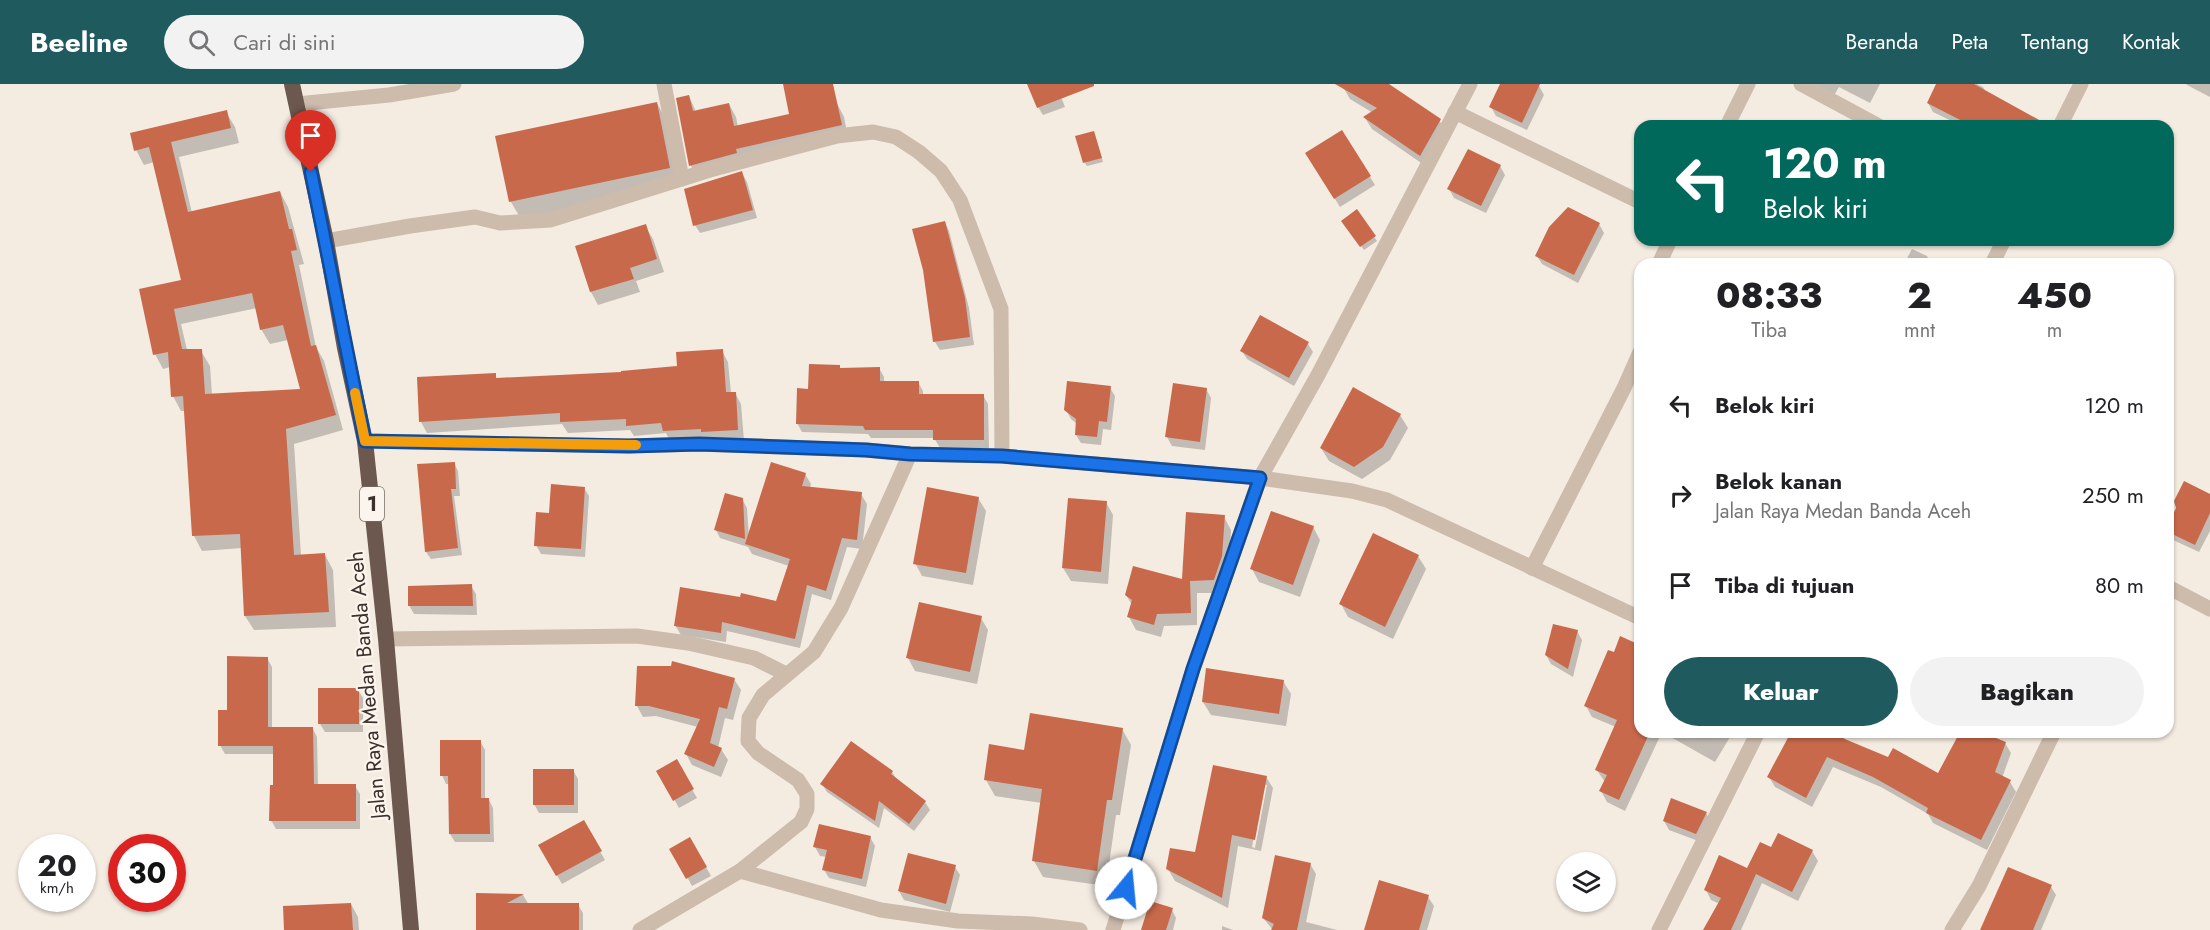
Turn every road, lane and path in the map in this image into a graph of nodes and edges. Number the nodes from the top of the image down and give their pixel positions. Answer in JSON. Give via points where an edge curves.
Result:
{"nodes":[{"id":1,"x":292,"y":84,"type":"edge"},
{"id":2,"x":454,"y":84,"type":"edge"},
{"id":3,"x":664,"y":84,"type":"edge"},
{"id":4,"x":1470,"y":84,"type":"edge"},
{"id":5,"x":1748,"y":84,"type":"edge"},
{"id":6,"x":1801,"y":84,"type":"edge"},
{"id":7,"x":2080,"y":84,"type":"edge"},
{"id":8,"x":297,"y":104,"type":"junction"},
{"id":9,"x":1455,"y":112,"type":"junction"},
{"id":10,"x":1730,"y":120,"type":"edge"},
{"id":11,"x":1868,"y":120,"type":"edge"},
{"id":12,"x":2063,"y":120,"type":"edge"},
{"id":13,"x":682,"y":179,"type":"junction"},
{"id":14,"x":1634,"y":199,"type":"edge"},
{"id":15,"x":326,"y":241,"type":"junction"},
{"id":16,"x":1634,"y":366,"type":"edge"},
{"id":17,"x":365,"y":441,"type":"junction"},
{"id":18,"x":910,"y":454,"type":"junction"},
{"id":19,"x":1002,"y":456,"type":"junction"},
{"id":20,"x":1260,"y":478,"type":"junction"},
{"id":21,"x":1532,"y":568,"type":"junction"},
{"id":22,"x":2174,"y":590,"type":"edge"},
{"id":23,"x":2210,"y":608,"type":"edge"},
{"id":24,"x":1634,"y":615,"type":"edge"},
{"id":25,"x":386,"y":639,"type":"junction"},
{"id":26,"x":786,"y":674,"type":"junction"},
{"id":27,"x":1755,"y":738,"type":"edge"},
{"id":28,"x":2051,"y":738,"type":"edge"},
{"id":29,"x":740,"y":871,"type":"junction"},
{"id":30,"x":411,"y":930,"type":"edge"},
{"id":31,"x":640,"y":930,"type":"edge"},
{"id":32,"x":1080,"y":930,"type":"edge"},
{"id":33,"x":1113,"y":930,"type":"edge"},
{"id":34,"x":1659,"y":930,"type":"edge"},
{"id":35,"x":1952,"y":930,"type":"edge"}],
"edges":[{"from":1,"to":8,"type":"highway","name":"Jalan Raya Medan Banda Aceh","number":"1"},
{"from":2,"to":8,"type":"street"},
{"from":3,"to":13,"type":"street"},
{"from":4,"to":9,"type":"street"},
{"from":5,"to":10,"type":"street"},
{"from":6,"to":11,"type":"street"},
{"from":7,"to":12,"type":"street"},
{"from":8,"to":15,"type":"highway","name":"Jalan Raya Medan Banda Aceh","number":"1"},
{"from":9,"to":14,"type":"street"},
{"from":9,"to":20,"type":"street"},
{"from":13,"to":15,"type":"street","via":[[550,220],[500,223],[475,217]]},
{"from":13,"to":19,"type":"street","via":[[837,136],[873,132],[896,137],[941,171],[960,200],[1000,309]]},
{"from":15,"to":17,"type":"highway","name":"Jalan Raya Medan Banda Aceh","number":"1"},
{"from":16,"to":21,"type":"street"},
{"from":17,"to":18,"type":"street","via":[[699,444]]},
{"from":17,"to":25,"type":"highway","name":"Jalan Raya Medan Banda Aceh","number":"1"},
{"from":18,"to":19,"type":"street"},
{"from":18,"to":26,"type":"street","via":[[842,608],[814,652]]},
{"from":19,"to":20,"type":"street"},
{"from":20,"to":21,"type":"street","via":[[1387,500]]},
{"from":20,"to":33,"type":"street","via":[[1193,669]]},
{"from":21,"to":24,"type":"street"},
{"from":22,"to":23,"type":"street"},
{"from":25,"to":26,"type":"street","via":[[637,636],[754,658]]},
{"from":25,"to":30,"type":"highway","name":"Jalan Raya Medan Banda Aceh","number":"1"},
{"from":26,"to":29,"type":"street","via":[[763,695],[749,718],[748,741],[758,753],[798,780],[807,794],[807,809],[801,822]]},
{"from":27,"to":34,"type":"street"},
{"from":28,"to":35,"type":"street","via":[[1979,886]]},
{"from":29,"to":31,"type":"street"},
{"from":29,"to":32,"type":"street","via":[[881,910],[958,921]]}]}
